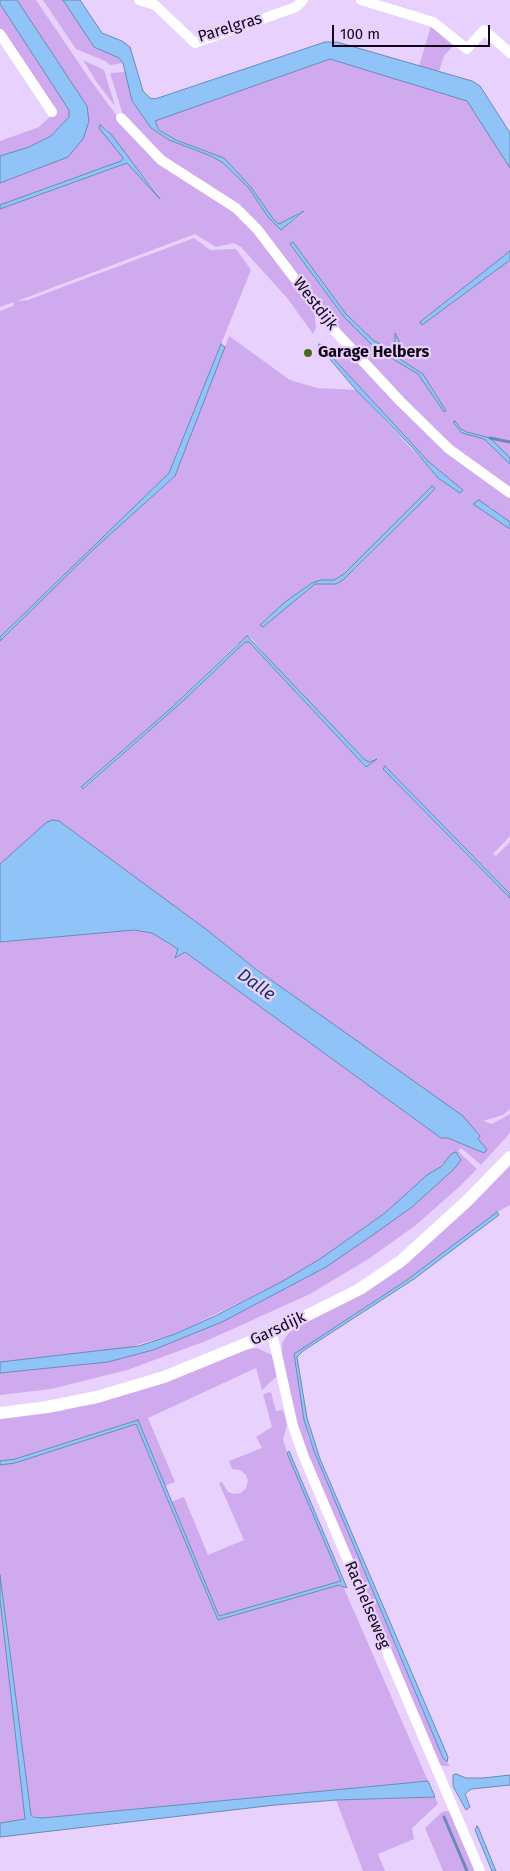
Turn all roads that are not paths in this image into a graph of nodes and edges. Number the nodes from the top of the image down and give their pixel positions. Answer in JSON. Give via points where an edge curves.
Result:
{"nodes":[{"id":1,"x":139,"y":0,"type":"edge"},
{"id":2,"x":303,"y":0,"type":"edge"},
{"id":3,"x":361,"y":0,"type":"edge"},
{"id":4,"x":0,"y":34,"type":"edge"},
{"id":5,"x":510,"y":53,"type":"edge"},
{"id":6,"x":52,"y":112,"type":"dead end"},
{"id":7,"x":121,"y":118,"type":"dead end"},
{"id":8,"x":510,"y":493,"type":"edge"},
{"id":9,"x":510,"y":1157,"type":"edge"},
{"id":10,"x":272,"y":1333,"type":"junction"},
{"id":11,"x":0,"y":1413,"type":"edge"},
{"id":12,"x":480,"y":1871,"type":"edge"}],
"edges":[{"from":1,"to":2,"type":"street","name":"Parelgras","via":[[155,4],[195,43],[296,7]]},
{"from":3,"to":5,"type":"street","via":[[433,22],[467,49],[484,30]]},
{"from":4,"to":6,"type":"street"},
{"from":7,"to":8,"type":"street","name":"Westdijk","via":[[161,160],[236,208],[257,228],[318,311],[373,372],[449,450]]},
{"from":9,"to":10,"type":"main road","name":"Garsdijk","via":[[468,1201],[401,1260],[360,1289]]},
{"from":10,"to":11,"type":"main road","name":"Garsdijk","via":[[164,1378],[48,1407]]},
{"from":10,"to":12,"type":"street","name":"Rachelseweg","via":[[293,1426],[304,1458]]}]}
